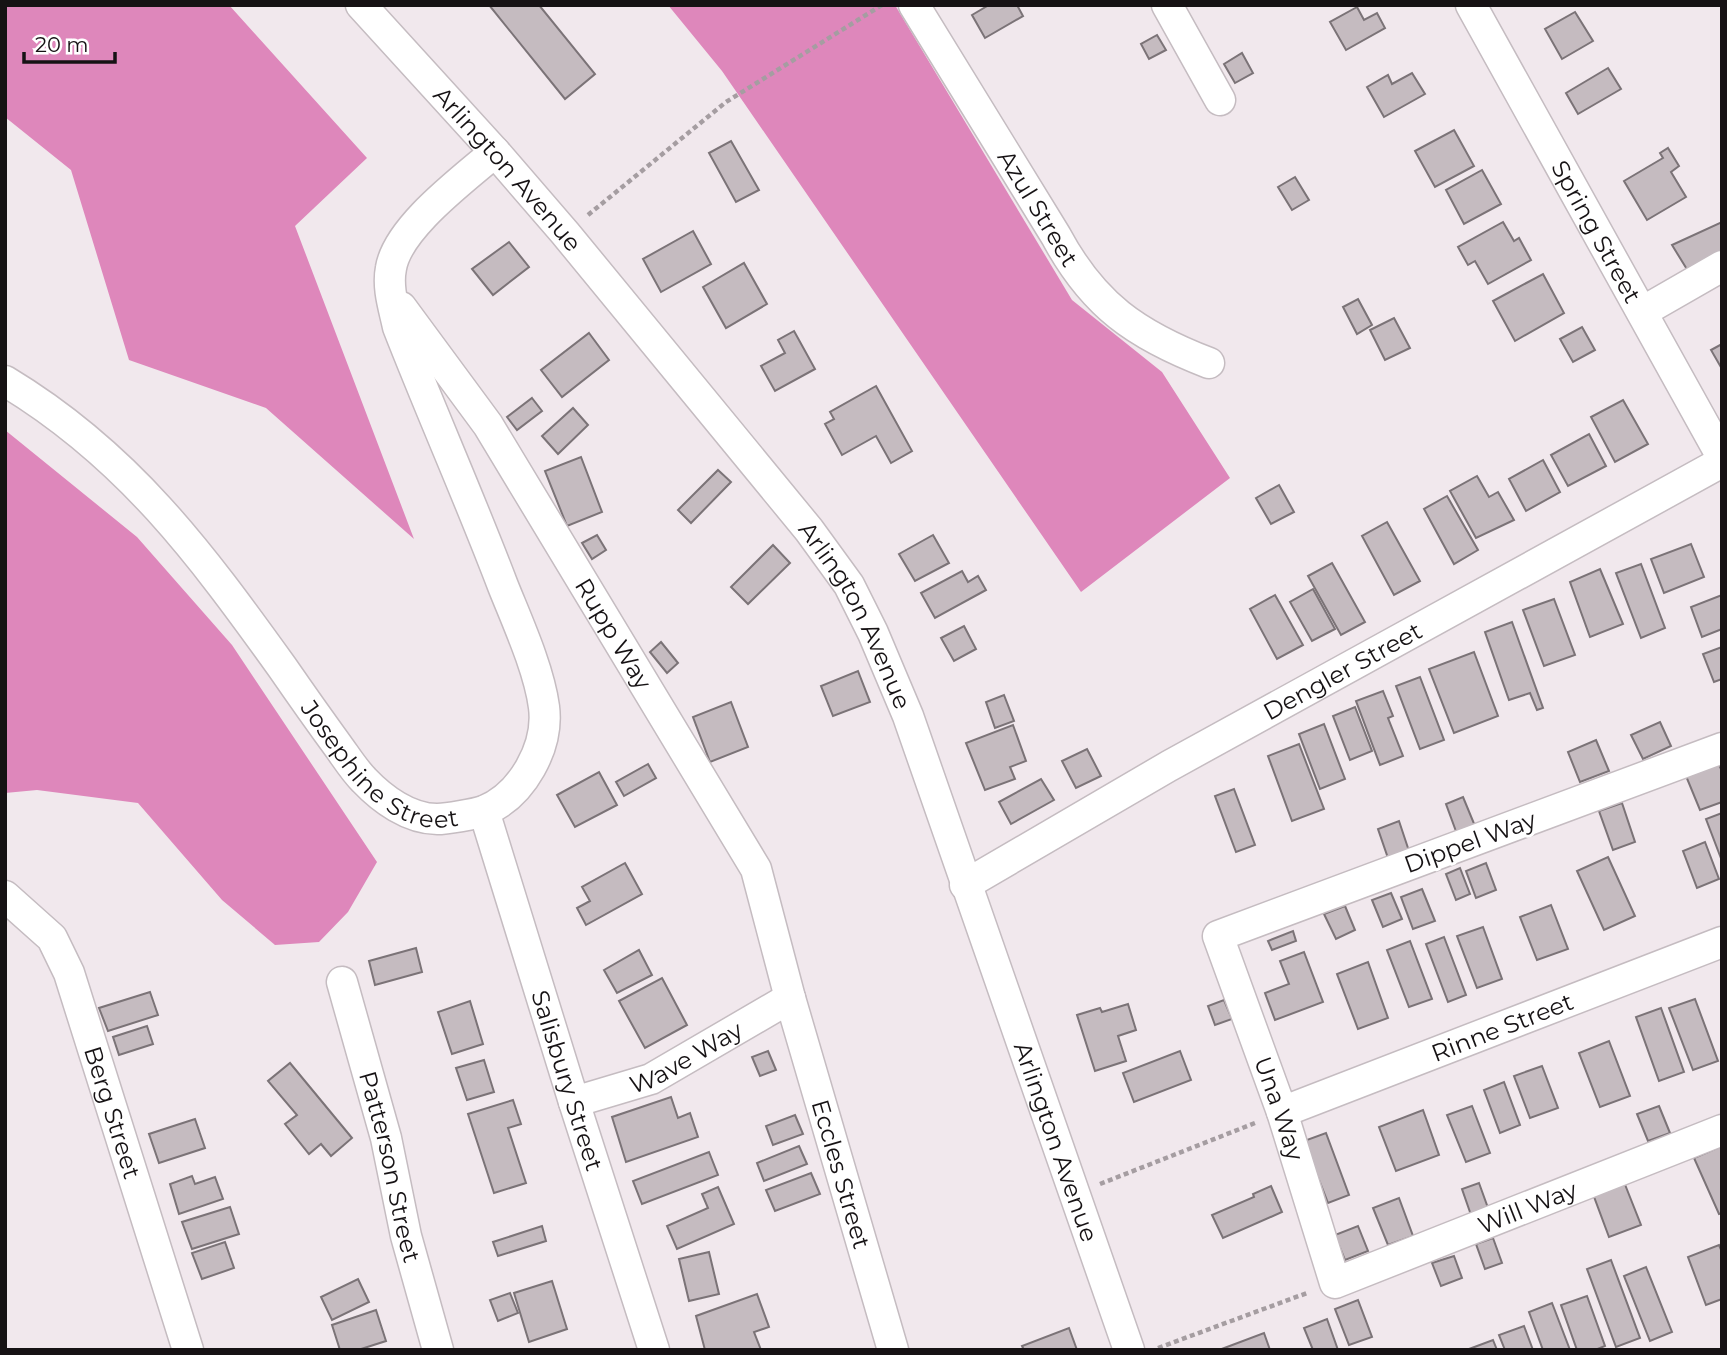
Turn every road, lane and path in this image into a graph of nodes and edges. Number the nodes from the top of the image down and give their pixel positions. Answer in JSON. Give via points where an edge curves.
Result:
{"nodes":[{"id":1,"x":361,"y":5,"type":"edge"},
{"id":2,"x":881,"y":5,"type":"edge"},
{"id":3,"x":914,"y":5,"type":"edge"},
{"id":4,"x":1167,"y":5,"type":"edge"},
{"id":5,"x":1471,"y":5,"type":"edge"},
{"id":6,"x":1220,"y":100,"type":"dead end"},
{"id":7,"x":495,"y":152,"type":"junction"},
{"id":8,"x":565,"y":233,"type":"junction"},
{"id":9,"x":1722,"y":266,"type":"edge"},
{"id":10,"x":390,"y":292,"type":"junction"},
{"id":11,"x":1642,"y":312,"type":"junction"},
{"id":12,"x":1209,"y":363,"type":"dead end"},
{"id":13,"x":5,"y":382,"type":"edge"},
{"id":14,"x":1722,"y":460,"type":"edge"},
{"id":15,"x":1722,"y":748,"type":"edge"},
{"id":16,"x":485,"y":811,"type":"junction"},
{"id":17,"x":965,"y":885,"type":"junction"},
{"id":18,"x":5,"y":896,"type":"edge"},
{"id":19,"x":1218,"y":936,"type":"joint"},
{"id":20,"x":1722,"y":942,"type":"edge"},
{"id":21,"x":342,"y":982,"type":"dead end"},
{"id":22,"x":790,"y":998,"type":"junction"},
{"id":23,"x":574,"y":1102,"type":"junction"},
{"id":24,"x":1282,"y":1112,"type":"junction"},
{"id":25,"x":1722,"y":1130,"type":"edge"},
{"id":26,"x":1075,"y":1194,"type":"junction"},
{"id":27,"x":1335,"y":1283,"type":"junction"},
{"id":28,"x":188,"y":1350,"type":"edge"},
{"id":29,"x":438,"y":1350,"type":"edge"},
{"id":30,"x":654,"y":1350,"type":"edge"},
{"id":31,"x":893,"y":1350,"type":"edge"},
{"id":32,"x":1129,"y":1350,"type":"edge"},
{"id":33,"x":1153,"y":1350,"type":"edge"}],
"edges":[{"from":1,"to":7,"type":"street","name":"Arlington Avenue"},
{"from":2,"to":8,"type":"path","via":[[726,102]]},
{"from":3,"to":12,"type":"street","name":"Azul Street","via":[[1072,266],[1103,302],[1140,331]]},
{"from":4,"to":6,"type":"street"},
{"from":5,"to":11,"type":"street","name":"Spring Street"},
{"from":7,"to":8,"type":"street","name":"Arlington Avenue"},
{"from":7,"to":10,"type":"street","name":"Josephine Street","via":[[399,243],[391,267]]},
{"from":8,"to":17,"type":"street","name":"Arlington Avenue","via":[[849,585],[908,716]]},
{"from":9,"to":11,"type":"street"},
{"from":10,"to":16,"type":"street","name":"Josephine Street","via":[[398,327],[515,616],[544,708],[543,738],[529,770],[509,794]]},
{"from":10,"to":22,"type":"street","name":"Rupp Way","via":[[488,425],[756,869]]},
{"from":11,"to":14,"type":"street","name":"Spring Street"},
{"from":13,"to":16,"type":"street","name":"Josephine Street","via":[[99,449],[176,526],[362,779],[398,809],[435,820]]},
{"from":14,"to":17,"type":"street","name":"Dengler Street","via":[[1169,766]]},
{"from":15,"to":19,"type":"street","name":"Dippel Way"},
{"from":16,"to":23,"type":"street","name":"Salisbury Street"},
{"from":17,"to":26,"type":"street","name":"Arlington Avenue"},
{"from":18,"to":28,"type":"street","name":"Berg Street","via":[[52,938],[69,973]]},
{"from":19,"to":24,"type":"street","name":"Una Way"},
{"from":20,"to":24,"type":"street","name":"Rinne Street"},
{"from":21,"to":29,"type":"street","name":"Patterson Street"},
{"from":22,"to":23,"type":"street","name":"Wave Way","via":[[651,1079]]},
{"from":22,"to":31,"type":"street","name":"Eccles Street"},
{"from":23,"to":30,"type":"street","name":"Salisbury Street"},
{"from":24,"to":26,"type":"path"},
{"from":24,"to":27,"type":"street","name":"Una Way"},
{"from":25,"to":27,"type":"street","name":"Will Way"},
{"from":26,"to":32,"type":"street","name":"Arlington Avenue"},
{"from":27,"to":33,"type":"path"}]}
